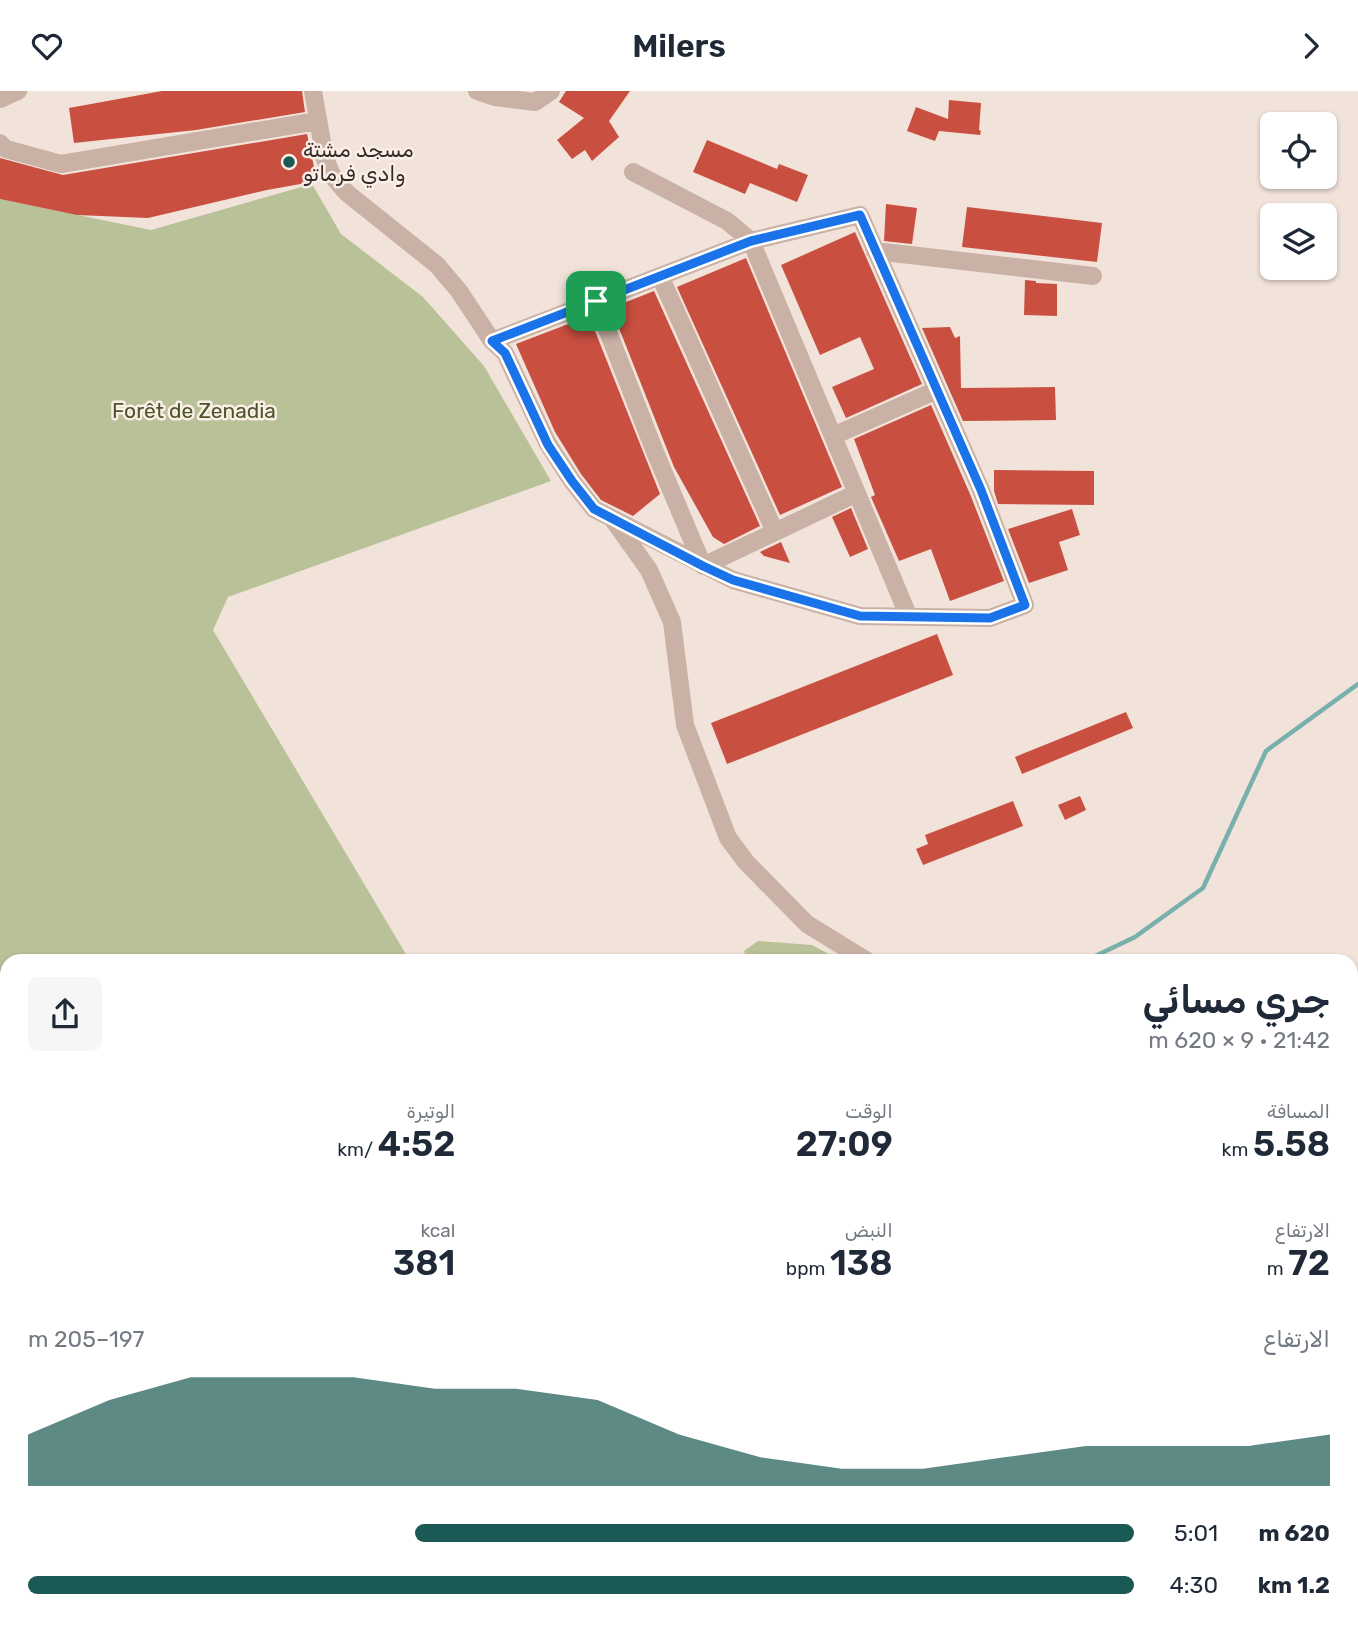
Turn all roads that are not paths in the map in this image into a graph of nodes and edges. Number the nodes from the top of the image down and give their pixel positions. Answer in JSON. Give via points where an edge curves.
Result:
{"nodes":[{"id":1,"x":19,"y":91,"type":"edge"},
{"id":2,"x":313,"y":91,"type":"edge"},
{"id":3,"x":477,"y":91,"type":"edge"},
{"id":4,"x":551,"y":91,"type":"edge"},
{"id":5,"x":0,"y":99,"type":"edge"},
{"id":6,"x":317,"y":121,"type":"junction"},
{"id":7,"x":0,"y":143,"type":"edge"},
{"id":8,"x":633,"y":172,"type":"dead end"},
{"id":9,"x":751,"y":241,"type":"junction"},
{"id":10,"x":876,"y":251,"type":"junction"},
{"id":11,"x":660,"y":276,"type":"junction"},
{"id":12,"x":1093,"y":276,"type":"dead end"},
{"id":13,"x":596,"y":301,"type":"junction"},
{"id":14,"x":492,"y":341,"type":"junction"},
{"id":15,"x":937,"y":390,"type":"junction"},
{"id":16,"x":833,"y":436,"type":"junction"},
{"id":17,"x":857,"y":493,"type":"junction"},
{"id":18,"x":612,"y":518,"type":"junction"},
{"id":19,"x":775,"y":532,"type":"junction"},
{"id":20,"x":703,"y":566,"type":"junction"},
{"id":21,"x":908,"y":615,"type":"junction"},
{"id":22,"x":856,"y":954,"type":"edge"}],
"edges":[{"from":1,"to":5,"type":"street"},
{"from":2,"to":6,"type":"street"},
{"from":3,"to":4,"type":"street","via":[[535,102]]},
{"from":6,"to":7,"type":"street","via":[[61,164],[6,149]]},
{"from":6,"to":14,"type":"street","via":[[333,177],[437,265]]},
{"from":8,"to":9,"type":"street","via":[[727,221]]},
{"from":9,"to":10,"type":"street","via":[[860,215]]},
{"from":9,"to":11,"type":"street"},
{"from":9,"to":16,"type":"street"},
{"from":10,"to":12,"type":"street"},
{"from":10,"to":15,"type":"street"},
{"from":11,"to":13,"type":"street"},
{"from":11,"to":19,"type":"street"},
{"from":13,"to":14,"type":"street"},
{"from":13,"to":20,"type":"street"},
{"from":14,"to":18,"type":"street","via":[[505,353],[548,445],[572,481],[594,509]]},
{"from":15,"to":16,"type":"street"},
{"from":15,"to":21,"type":"street","via":[[1025,605],[990,618]]},
{"from":16,"to":17,"type":"street"},
{"from":17,"to":19,"type":"street"},
{"from":17,"to":21,"type":"street"},
{"from":18,"to":20,"type":"street"},
{"from":18,"to":22,"type":"street","via":[[649,570],[672,622],[685,725],[728,838],[807,924]]},
{"from":19,"to":20,"type":"street"},
{"from":20,"to":21,"type":"street","via":[[733,580],[860,616]]}]}
